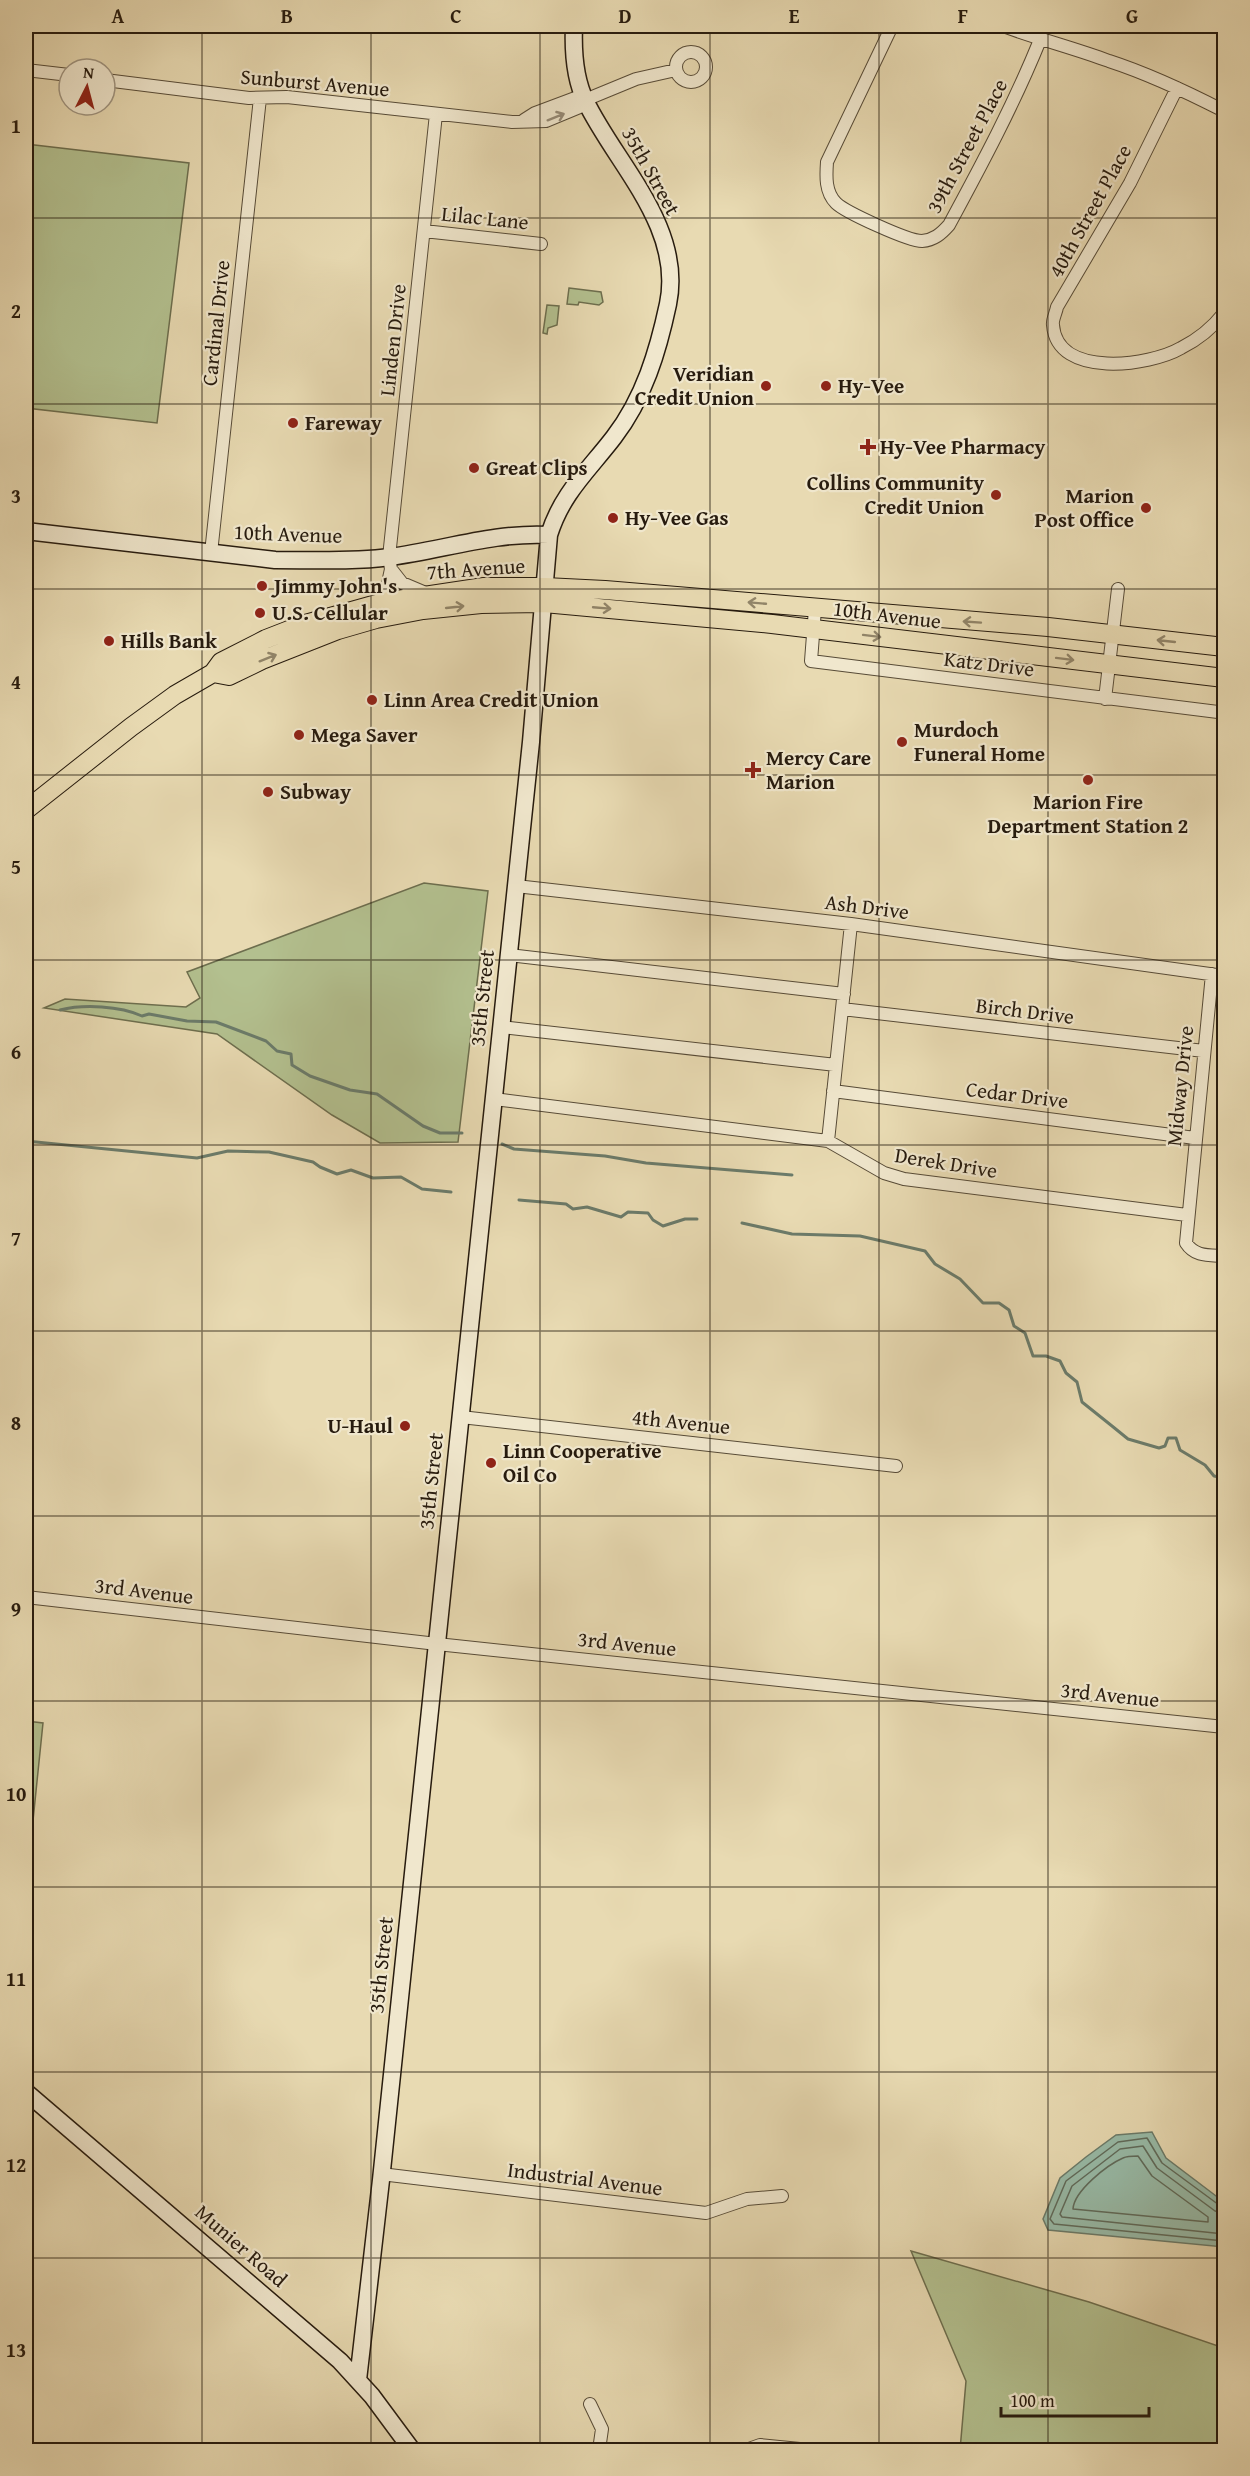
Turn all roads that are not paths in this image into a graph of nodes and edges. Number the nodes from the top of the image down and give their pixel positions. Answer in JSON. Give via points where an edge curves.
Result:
{"nodes":[{"id":1,"x":574,"y":26,"type":"edge"},
{"id":2,"x":892,"y":26,"type":"edge"},
{"id":3,"x":1003,"y":26,"type":"edge"},
{"id":4,"x":1040,"y":40,"type":"junction"},
{"id":5,"x":26,"y":70,"type":"edge"},
{"id":6,"x":676,"y":70,"type":"dead end"},
{"id":7,"x":57,"y":74,"type":"edge"},
{"id":8,"x":117,"y":81,"type":"edge"},
{"id":9,"x":1177,"y":88,"type":"junction"},
{"id":10,"x":260,"y":98,"type":"junction"},
{"id":11,"x":585,"y":100,"type":"junction"},
{"id":12,"x":1224,"y":111,"type":"edge"},
{"id":13,"x":436,"y":114,"type":"junction"},
{"id":14,"x":424,"y":231,"type":"junction"},
{"id":15,"x":541,"y":244,"type":"dead end"},
{"id":16,"x":1224,"y":313,"type":"edge"},
{"id":17,"x":567,"y":494,"type":"junction"},
{"id":18,"x":26,"y":531,"type":"edge"},
{"id":19,"x":549,"y":535,"type":"junction"},
{"id":20,"x":211,"y":553,"type":"junction"},
{"id":21,"x":390,"y":563,"type":"junction"},
{"id":22,"x":1118,"y":589,"type":"dead end"},
{"id":23,"x":428,"y":594,"type":"junction"},
{"id":24,"x":544,"y":595,"type":"junction"},
{"id":25,"x":384,"y":602,"type":"junction"},
{"id":26,"x":816,"y":609,"type":"junction"},
{"id":27,"x":814,"y":629,"type":"junction"},
{"id":28,"x":1112,"y":634,"type":"junction"},
{"id":29,"x":1224,"y":647,"type":"edge"},
{"id":30,"x":1109,"y":664,"type":"junction"},
{"id":31,"x":213,"y":673,"type":"junction"},
{"id":32,"x":1224,"y":678,"type":"edge"},
{"id":33,"x":1105,"y":699,"type":"junction"},
{"id":34,"x":1224,"y":715,"type":"edge"},
{"id":35,"x":26,"y":810,"type":"edge"},
{"id":36,"x":516,"y":886,"type":"junction"},
{"id":37,"x":851,"y":924,"type":"junction"},
{"id":38,"x":509,"y":956,"type":"junction"},
{"id":39,"x":1218,"y":975,"type":"edge"},
{"id":40,"x":844,"y":994,"type":"junction"},
{"id":41,"x":842,"y":1009,"type":"junction"},
{"id":42,"x":501,"y":1027,"type":"junction"},
{"id":43,"x":1204,"y":1051,"type":"junction"},
{"id":44,"x":836,"y":1065,"type":"junction"},
{"id":45,"x":834,"y":1090,"type":"junction"},
{"id":46,"x":494,"y":1099,"type":"junction"},
{"id":47,"x":1195,"y":1138,"type":"junction"},
{"id":48,"x":828,"y":1141,"type":"junction"},
{"id":49,"x":1187,"y":1215,"type":"junction"},
{"id":50,"x":1224,"y":1256,"type":"edge"},
{"id":51,"x":461,"y":1417,"type":"junction"},
{"id":52,"x":896,"y":1466,"type":"dead end"},
{"id":53,"x":26,"y":1597,"type":"edge"},
{"id":54,"x":437,"y":1644,"type":"junction"},
{"id":55,"x":1224,"y":1727,"type":"edge"},
{"id":56,"x":26,"y":2092,"type":"edge"},
{"id":57,"x":381,"y":2174,"type":"junction"},
{"id":58,"x":782,"y":2196,"type":"dead end"},
{"id":59,"x":358,"y":2380,"type":"junction"},
{"id":60,"x":590,"y":2404,"type":"dead end"},
{"id":61,"x":412,"y":2451,"type":"edge"},
{"id":62,"x":599,"y":2451,"type":"edge"},
{"id":63,"x":746,"y":2451,"type":"edge"},
{"id":64,"x":810,"y":2451,"type":"edge"}],
"edges":[{"from":1,"to":11,"type":"street","name":"35th Street","via":[[577,67]]},
{"from":2,"to":4,"type":"street","name":"39th Street Place","via":[[827,162],[826,177],[836,203],[903,237],[922,241],[938,237],[949,225],[1021,87]]},
{"from":3,"to":4,"type":"street"},
{"from":4,"to":9,"type":"street"},
{"from":5,"to":7,"type":"street"},
{"from":6,"to":11,"type":"street","name":"Sunburst Avenue","via":[[636,79]]},
{"from":8,"to":10,"type":"street","name":"Sunburst Avenue"},
{"from":9,"to":12,"type":"street"},
{"from":9,"to":16,"type":"street","name":"40th Street Place","via":[[1130,183],[1058,307],[1053,324],[1057,339],[1067,352],[1087,360],[1128,364],[1181,349]]},
{"from":10,"to":13,"type":"street","name":"Sunburst Avenue","via":[[287,97]]},
{"from":10,"to":20,"type":"street","name":"Cardinal Drive"},
{"from":11,"to":13,"type":"street","name":"Sunburst Avenue","via":[[546,121],[512,122]]},
{"from":11,"to":17,"type":"street","name":"35th Street","via":[[660,231],[669,268],[669,292],[654,362],[637,403]]},
{"from":13,"to":14,"type":"street","name":"Linden Drive"},
{"from":14,"to":15,"type":"street","name":"Lilac Lane"},
{"from":14,"to":21,"type":"street","name":"Linden Drive"},
{"from":17,"to":19,"type":"street","name":"35th Street"},
{"from":17,"to":24,"type":"street","name":"35th Street","via":[[556,568]]},
{"from":18,"to":20,"type":"street","name":"10th Avenue"},
{"from":19,"to":21,"type":"street","name":"10th Avenue","via":[[494,537]]},
{"from":19,"to":24,"type":"street","name":"35th Street"},
{"from":20,"to":21,"type":"street","name":"10th Avenue"},
{"from":21,"to":23,"type":"street","via":[[402,583]]},
{"from":21,"to":25,"type":"street","name":"Linden Drive"},
{"from":22,"to":28,"type":"street"},
{"from":23,"to":24,"type":"main road","name":"7th Avenue","via":[[484,587]]},
{"from":23,"to":25,"type":"main road","name":"7th Avenue"},
{"from":26,"to":24,"type":"main road","name":"10th Avenue","one_way":true},
{"from":24,"to":27,"type":"main road","name":"10th Avenue","one_way":true},
{"from":31,"to":24,"type":"main road","name":"7th Avenue","one_way":true,"via":[[229,676],[338,630],[376,620]]},
{"from":24,"to":36,"type":"street","name":"35th Street"},
{"from":25,"to":31,"type":"main road","name":"7th Avenue","via":[[266,639],[221,662]]},
{"from":26,"to":27,"type":"street","name":"Katz Drive"},
{"from":28,"to":26,"type":"main road","name":"10th Avenue","one_way":true},
{"from":27,"to":30,"type":"main road","name":"10th Avenue","one_way":true},
{"from":27,"to":33,"type":"street","name":"Katz Drive","via":[[811,661]]},
{"from":29,"to":28,"type":"main road","name":"10th Avenue","one_way":true},
{"from":28,"to":30,"type":"street"},
{"from":30,"to":32,"type":"main road","name":"10th Avenue"},
{"from":30,"to":33,"type":"street"},
{"from":31,"to":35,"type":"main road","name":"7th Avenue","via":[[130,727]]},
{"from":33,"to":34,"type":"street"},
{"from":36,"to":37,"type":"street","name":"Ash Drive"},
{"from":36,"to":38,"type":"street","name":"35th Street"},
{"from":37,"to":39,"type":"street","name":"Ash Drive"},
{"from":37,"to":40,"type":"street"},
{"from":38,"to":40,"type":"street"},
{"from":38,"to":42,"type":"street","name":"35th Street"},
{"from":39,"to":43,"type":"street","name":"Midway Drive"},
{"from":40,"to":41,"type":"street"},
{"from":41,"to":43,"type":"street","name":"Birch Drive"},
{"from":41,"to":44,"type":"street"},
{"from":42,"to":44,"type":"street"},
{"from":42,"to":46,"type":"street","name":"35th Street"},
{"from":43,"to":47,"type":"street","name":"Midway Drive"},
{"from":44,"to":45,"type":"street"},
{"from":45,"to":47,"type":"street","name":"Cedar Drive"},
{"from":45,"to":48,"type":"street"},
{"from":46,"to":48,"type":"street","name":"Derek Drive"},
{"from":46,"to":51,"type":"street","name":"35th Street"},
{"from":47,"to":49,"type":"street","name":"Midway Drive"},
{"from":48,"to":49,"type":"street","name":"Derek Drive","via":[[884,1173],[904,1179]]},
{"from":49,"to":50,"type":"street","via":[[1186,1243],[1190,1250]]},
{"from":51,"to":52,"type":"street","name":"4th Avenue"},
{"from":51,"to":54,"type":"street","name":"35th Street"},
{"from":53,"to":54,"type":"street","name":"3rd Avenue"},
{"from":54,"to":55,"type":"street","name":"3rd Avenue"},
{"from":54,"to":57,"type":"street","name":"35th Street"},
{"from":56,"to":59,"type":"street","name":"Munier Road"},
{"from":57,"to":58,"type":"street","name":"Industrial Avenue","via":[[706,2214],[747,2199]]},
{"from":57,"to":59,"type":"street","name":"35th Street"},
{"from":59,"to":61,"type":"street","name":"Munier Road"},
{"from":60,"to":62,"type":"street","via":[[602,2429]]},
{"from":63,"to":64,"type":"street","via":[[760,2445]]}]}
